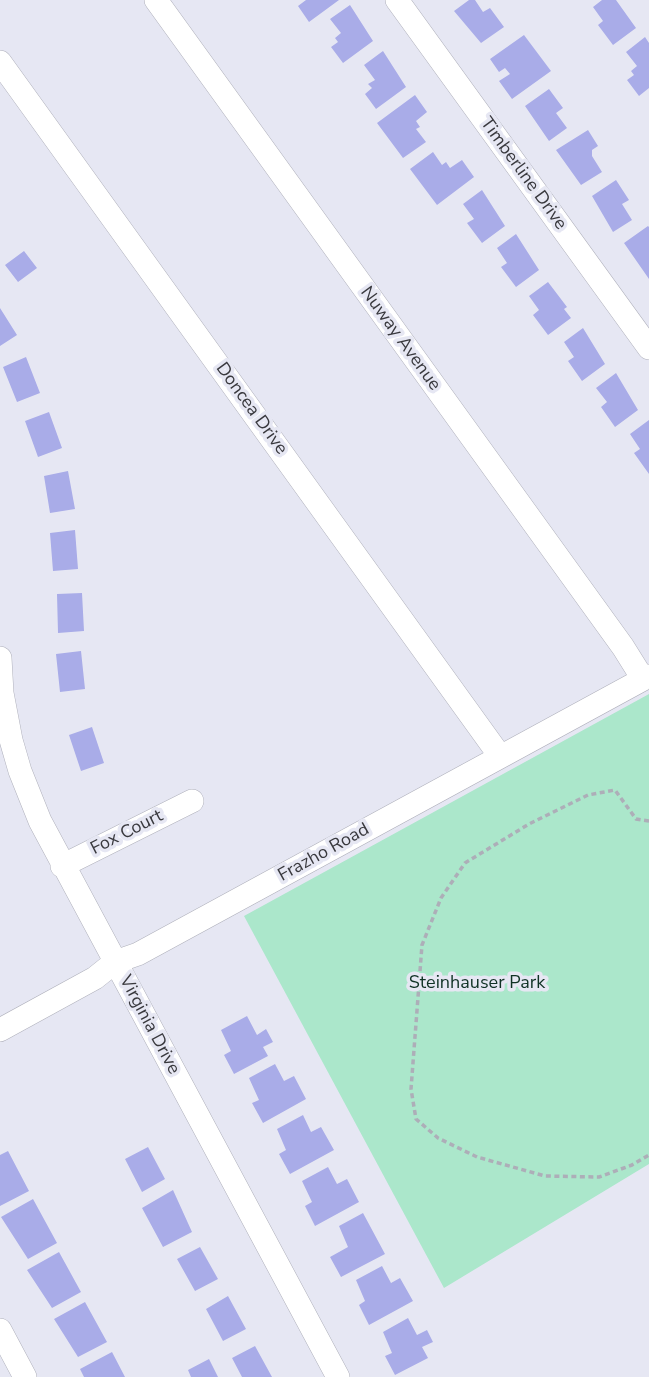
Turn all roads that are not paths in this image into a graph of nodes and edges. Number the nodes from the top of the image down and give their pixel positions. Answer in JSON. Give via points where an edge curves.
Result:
{"nodes":[{"id":1,"x":156,"y":0,"type":"edge"},
{"id":2,"x":397,"y":0,"type":"edge"},
{"id":3,"x":0,"y":62,"type":"edge"},
{"id":4,"x":649,"y":348,"type":"edge"},
{"id":5,"x":0,"y":658,"type":"edge"},
{"id":6,"x":646,"y":677,"type":"edge"},
{"id":7,"x":500,"y":756,"type":"junction"},
{"id":8,"x":192,"y":801,"type":"dead end"},
{"id":9,"x":62,"y":866,"type":"junction"},
{"id":10,"x":115,"y":962,"type":"junction"},
{"id":11,"x":0,"y":1030,"type":"edge"},
{"id":12,"x":0,"y":1330,"type":"edge"},
{"id":13,"x":25,"y":1377,"type":"edge"},
{"id":14,"x":338,"y":1377,"type":"edge"}],
"edges":[{"from":1,"to":6,"type":"street","name":"Nuway Avenue"},
{"from":2,"to":4,"type":"street","name":"Timberline Drive"},
{"from":3,"to":7,"type":"street","name":"Doncea Drive"},
{"from":5,"to":9,"type":"street","name":"Virginia Drive","via":[[2,693],[20,771]]},
{"from":6,"to":7,"type":"street","name":"Frazho Road"},
{"from":7,"to":10,"type":"street","name":"Frazho Road","via":[[138,954]]},
{"from":8,"to":9,"type":"street","name":"Fox Court"},
{"from":9,"to":10,"type":"street","name":"Virginia Drive"},
{"from":10,"to":11,"type":"street","name":"Frazho Road","via":[[95,978]]},
{"from":10,"to":14,"type":"street","name":"Virginia Drive"},
{"from":12,"to":13,"type":"street"}]}
